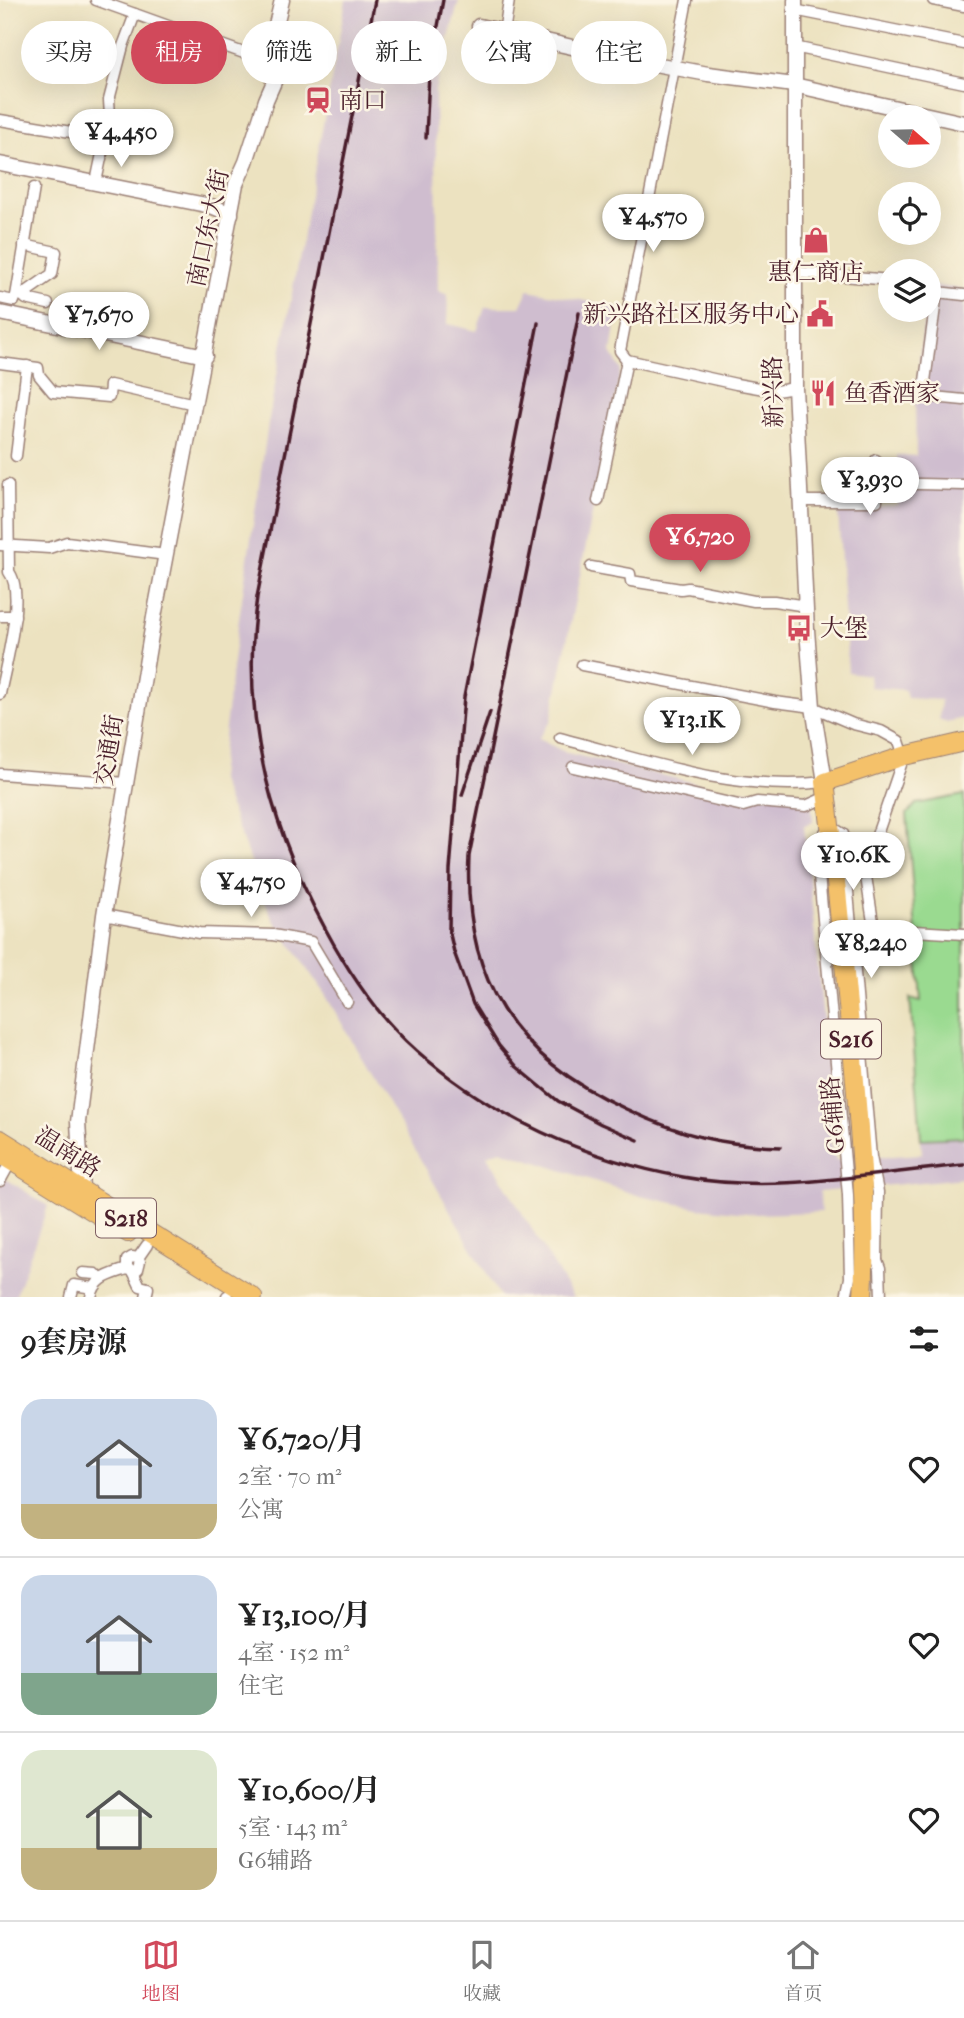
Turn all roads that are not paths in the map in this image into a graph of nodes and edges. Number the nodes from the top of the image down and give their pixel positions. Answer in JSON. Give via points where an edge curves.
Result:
{"nodes":[{"id":1,"x":96,"y":0,"type":"edge"},
{"id":2,"x":282,"y":0,"type":"edge"},
{"id":3,"x":509,"y":0,"type":"edge"},
{"id":4,"x":687,"y":0,"type":"edge"},
{"id":5,"x":933,"y":0,"type":"edge"},
{"id":6,"x":794,"y":5,"type":"edge"},
{"id":7,"x":964,"y":6,"type":"edge"},
{"id":8,"x":135,"y":14,"type":"junction"},
{"id":9,"x":277,"y":21,"type":"edge"},
{"id":10,"x":506,"y":21,"type":"edge"},
{"id":11,"x":557,"y":44,"type":"edge"},
{"id":12,"x":964,"y":44,"type":"edge"},
{"id":13,"x":794,"y":47,"type":"junction"},
{"id":14,"x":241,"y":52,"type":"edge"},
{"id":15,"x":673,"y":68,"type":"junction"},
{"id":16,"x":964,"y":83,"type":"edge"},
{"id":17,"x":274,"y":84,"type":"edge"},
{"id":18,"x":794,"y":85,"type":"junction"},
{"id":19,"x":0,"y":120,"type":"edge"},
{"id":20,"x":964,"y":123,"type":"edge"},
{"id":21,"x":105,"y":137,"type":"junction"},
{"id":22,"x":124,"y":141,"type":"dead end"},
{"id":23,"x":0,"y":164,"type":"edge"},
{"id":24,"x":96,"y":182,"type":"junction"},
{"id":25,"x":34,"y":188,"type":"dead end"},
{"id":26,"x":231,"y":214,"type":"junction"},
{"id":27,"x":24,"y":245,"type":"junction"},
{"id":28,"x":793,"y":272,"type":"dead end"},
{"id":29,"x":878,"y":279,"type":"edge"},
{"id":30,"x":19,"y":295,"type":"junction"},
{"id":31,"x":964,"y":295,"type":"edge"},
{"id":32,"x":0,"y":298,"type":"edge"},
{"id":33,"x":48,"y":304,"type":"dead end"},
{"id":34,"x":214,"y":310,"type":"joint"},
{"id":35,"x":0,"y":313,"type":"edge"},
{"id":36,"x":205,"y":356,"type":"junction"},
{"id":37,"x":627,"y":360,"type":"junction"},
{"id":38,"x":0,"y":363,"type":"edge"},
{"id":39,"x":27,"y":366,"type":"junction"},
{"id":40,"x":795,"y":388,"type":"junction"},
{"id":41,"x":964,"y":400,"type":"edge"},
{"id":42,"x":195,"y":404,"type":"junction"},
{"id":43,"x":16,"y":456,"type":"dead end"},
{"id":44,"x":876,"y":460,"type":"dead end"},
{"id":45,"x":876,"y":483,"type":"junction"},
{"id":46,"x":8,"y":485,"type":"dead end"},
{"id":47,"x":964,"y":485,"type":"edge"},
{"id":48,"x":598,"y":501,"type":"dead end"},
{"id":49,"x":800,"y":501,"type":"junction"},
{"id":50,"x":5,"y":546,"type":"edge"},
{"id":51,"x":166,"y":555,"type":"junction"},
{"id":52,"x":592,"y":567,"type":"dead end"},
{"id":53,"x":806,"y":606,"type":"junction"},
{"id":54,"x":0,"y":616,"type":"edge"},
{"id":55,"x":15,"y":616,"type":"junction"},
{"id":56,"x":582,"y":665,"type":"dead end"},
{"id":57,"x":2,"y":677,"type":"edge"},
{"id":58,"x":0,"y":694,"type":"edge"},
{"id":59,"x":813,"y":707,"type":"junction"},
{"id":60,"x":560,"y":738,"type":"dead end"},
{"id":61,"x":964,"y":741,"type":"edge"},
{"id":62,"x":904,"y":756,"type":"junction"},
{"id":63,"x":573,"y":767,"type":"dead end"},
{"id":64,"x":0,"y":774,"type":"edge"},
{"id":65,"x":126,"y":783,"type":"junction"},
{"id":66,"x":826,"y":790,"type":"junction"},
{"id":67,"x":830,"y":825,"type":"junction"},
{"id":68,"x":844,"y":860,"type":"junction"},
{"id":69,"x":865,"y":870,"type":"junction"},
{"id":70,"x":104,"y":915,"type":"junction"},
{"id":71,"x":964,"y":934,"type":"edge"},
{"id":72,"x":348,"y":1002,"type":"dead end"},
{"id":73,"x":0,"y":1139,"type":"edge"},
{"id":74,"x":6,"y":1157,"type":"edge"},
{"id":75,"x":0,"y":1181,"type":"edge"},
{"id":76,"x":78,"y":1195,"type":"junction"},
{"id":77,"x":143,"y":1252,"type":"junction"},
{"id":78,"x":130,"y":1270,"type":"junction"},
{"id":79,"x":83,"y":1273,"type":"dead end"},
{"id":80,"x":94,"y":1288,"type":"edge"},
{"id":81,"x":228,"y":1296,"type":"edge"},
{"id":82,"x":71,"y":1297,"type":"edge"},
{"id":83,"x":146,"y":1297,"type":"edge"},
{"id":84,"x":253,"y":1297,"type":"edge"},
{"id":85,"x":846,"y":1297,"type":"edge"},
{"id":86,"x":863,"y":1297,"type":"edge"},
{"id":87,"x":881,"y":1297,"type":"edge"}],
"edges":[{"from":1,"to":8,"type":"street"},
{"from":2,"to":9,"type":"street","name":"南口东大街"},
{"from":3,"to":10,"type":"street"},
{"from":4,"to":15,"type":"street"},
{"from":5,"to":7,"type":"street"},
{"from":6,"to":12,"type":"street"},
{"from":6,"to":13,"type":"street","name":"新兴路"},
{"from":8,"to":14,"type":"street"},
{"from":8,"to":21,"type":"street","via":[[109,100]]},
{"from":11,"to":15,"type":"street"},
{"from":13,"to":16,"type":"street"},
{"from":13,"to":18,"type":"street","name":"新兴路"},
{"from":15,"to":18,"type":"street"},
{"from":15,"to":37,"type":"street","via":[[620,351]]},
{"from":17,"to":26,"type":"street","name":"南口东大街","via":[[236,184]]},
{"from":18,"to":20,"type":"street"},
{"from":18,"to":40,"type":"street","name":"新兴路"},
{"from":19,"to":21,"type":"street"},
{"from":21,"to":22,"type":"street"},
{"from":21,"to":24,"type":"street"},
{"from":23,"to":24,"type":"street"},
{"from":24,"to":26,"type":"street"},
{"from":25,"to":27,"type":"street"},
{"from":26,"to":34,"type":"street","name":"南口东大街"},
{"from":27,"to":30,"type":"street"},
{"from":27,"to":30,"type":"street","via":[[56,252],[52,274]]},
{"from":28,"to":29,"type":"street"},
{"from":30,"to":32,"type":"street","via":[[14,302]]},
{"from":30,"to":33,"type":"street"},
{"from":31,"to":41,"type":"street","via":[[937,292],[923,396]]},
{"from":34,"to":36,"type":"street","name":"交通街"},
{"from":35,"to":36,"type":"street"},
{"from":36,"to":42,"type":"street","name":"交通街"},
{"from":37,"to":40,"type":"street","via":[[776,391]]},
{"from":37,"to":48,"type":"street"},
{"from":38,"to":39,"type":"street"},
{"from":39,"to":42,"type":"street","via":[[38,368],[53,392],[109,397],[110,385]]},
{"from":39,"to":43,"type":"street"},
{"from":40,"to":49,"type":"street","name":"新兴路"},
{"from":42,"to":51,"type":"street","name":"交通街"},
{"from":44,"to":45,"type":"street"},
{"from":45,"to":47,"type":"street"},
{"from":45,"to":49,"type":"street","via":[[877,501]]},
{"from":46,"to":50,"type":"street"},
{"from":49,"to":53,"type":"street","name":"新兴路"},
{"from":50,"to":51,"type":"street","via":[[49,548],[67,542]]},
{"from":50,"to":55,"type":"street","via":[[14,578]]},
{"from":51,"to":65,"type":"street","name":"交通街"},
{"from":52,"to":53,"type":"street","via":[[630,574],[631,581]]},
{"from":53,"to":59,"type":"street","name":"新兴路"},
{"from":54,"to":55,"type":"street"},
{"from":55,"to":57,"type":"street"},
{"from":56,"to":59,"type":"street"},
{"from":57,"to":58,"type":"street"},
{"from":59,"to":62,"type":"street","via":[[899,741]]},
{"from":59,"to":66,"type":"street","name":"新兴路"},
{"from":60,"to":66,"type":"street","via":[[703,776]]},
{"from":61,"to":62,"type":"main road"},
{"from":62,"to":66,"type":"main road"},
{"from":62,"to":69,"type":"street"},
{"from":63,"to":66,"type":"street","via":[[743,806],[757,802],[806,806]]},
{"from":64,"to":65,"type":"street"},
{"from":65,"to":70,"type":"street","name":"交通街"},
{"from":66,"to":67,"type":"main road","name":"G6辅路","number":"S216"},
{"from":67,"to":68,"type":"street","via":[[843,834]]},
{"from":67,"to":85,"type":"street","via":[[819,840],[819,875],[848,1195],[850,1278]]},
{"from":67,"to":86,"type":"main road","name":"G6辅路","number":"S216","via":[[864,1193]]},
{"from":68,"to":69,"type":"street"},
{"from":68,"to":87,"type":"street","via":[[878,1192]]},
{"from":69,"to":71,"type":"street","via":[[873,922],[881,929]]},
{"from":70,"to":72,"type":"street","via":[[199,933],[273,935],[311,942]]},
{"from":70,"to":76,"type":"street","name":"交通街","via":[[78,1122]]},
{"from":73,"to":76,"type":"main road","name":"温南路","number":"S218"},
{"from":74,"to":75,"type":"street"},
{"from":74,"to":76,"type":"main road","name":"温南路","number":"S218"},
{"from":76,"to":77,"type":"main road","name":"温南路","number":"S218"},
{"from":76,"to":84,"type":"main road","name":"温南路","number":"S218"},
{"from":77,"to":78,"type":"street","via":[[127,1260]]},
{"from":77,"to":81,"type":"main road","name":"温南路","number":"S218"},
{"from":78,"to":80,"type":"street"},
{"from":78,"to":83,"type":"street","via":[[140,1286],[148,1288]]},
{"from":79,"to":80,"type":"street","via":[[96,1274]]},
{"from":80,"to":82,"type":"street","via":[[74,1285]]}]}
